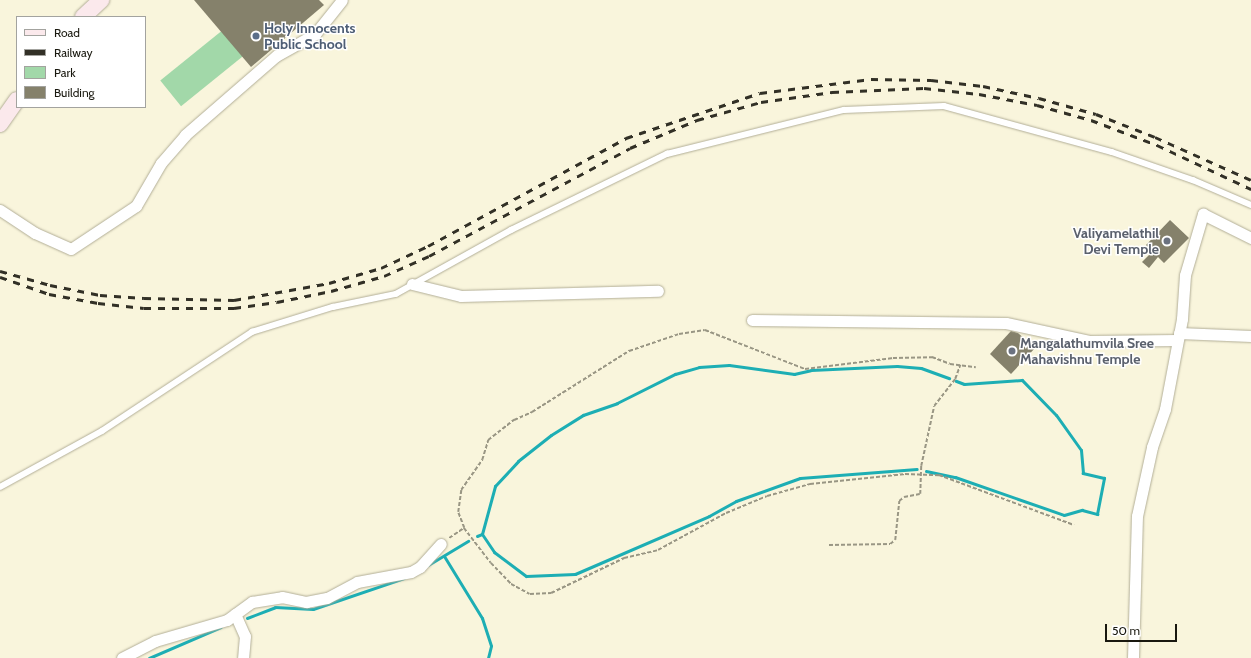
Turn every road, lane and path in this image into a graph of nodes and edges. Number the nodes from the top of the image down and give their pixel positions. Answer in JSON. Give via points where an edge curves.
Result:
{"nodes":[{"id":1,"x":100,"y":0,"type":"edge"},
{"id":2,"x":342,"y":0,"type":"edge"},
{"id":3,"x":85,"y":16,"type":"edge"},
{"id":4,"x":16,"y":101,"type":"edge"},
{"id":5,"x":0,"y":124,"type":"edge"},
{"id":6,"x":1251,"y":204,"type":"edge"},
{"id":7,"x":0,"y":210,"type":"edge"},
{"id":8,"x":1251,"y":238,"type":"edge"},
{"id":9,"x":412,"y":284,"type":"junction"},
{"id":10,"x":658,"y":291,"type":"dead end"},
{"id":11,"x":752,"y":320,"type":"dead end"},
{"id":12,"x":1178,"y":336,"type":"junction"},
{"id":13,"x":1251,"y":336,"type":"edge"},
{"id":14,"x":960,"y":365,"type":"junction"},
{"id":15,"x":976,"y":367,"type":"dead end"},
{"id":16,"x":921,"y":473,"type":"junction"},
{"id":17,"x":0,"y":486,"type":"edge"},
{"id":18,"x":1074,"y":525,"type":"dead end"},
{"id":19,"x":464,"y":528,"type":"junction"},
{"id":20,"x":441,"y":544,"type":"joint"},
{"id":21,"x":829,"y":545,"type":"dead end"},
{"id":22,"x":235,"y":614,"type":"junction"},
{"id":23,"x":122,"y":658,"type":"edge"},
{"id":24,"x":244,"y":658,"type":"edge"},
{"id":25,"x":1133,"y":658,"type":"edge"}],
"edges":[{"from":1,"to":3,"type":"main road"},
{"from":2,"to":7,"type":"street","via":[[315,34],[276,56],[185,135],[161,163],[136,206],[71,249],[35,233]]},
{"from":4,"to":5,"type":"main road"},
{"from":6,"to":9,"type":"lane","via":[[1112,152],[944,106],[844,110],[667,154],[511,230]]},
{"from":8,"to":12,"type":"street","via":[[1203,214],[1185,275]]},
{"from":9,"to":10,"type":"street","via":[[461,296]]},
{"from":9,"to":17,"type":"lane","via":[[396,294],[333,307],[252,332],[102,431]]},
{"from":11,"to":12,"type":"street","via":[[1006,323],[1090,341]]},
{"from":12,"to":13,"type":"street"},
{"from":12,"to":25,"type":"street","via":[[1165,409],[1152,447],[1137,516]]},
{"from":14,"to":15,"type":"path"},
{"from":14,"to":16,"type":"path","via":[[955,379],[934,406]]},
{"from":14,"to":19,"type":"path","via":[[932,357],[893,358],[805,369],[705,330],[679,334],[630,351],[532,412],[514,420],[488,440],[482,460],[461,490],[458,512]]},
{"from":16,"to":18,"type":"path","via":[[939,475]]},
{"from":16,"to":19,"type":"path","via":[[810,484],[767,496],[726,513],[658,550],[624,558],[551,593],[530,594],[511,584]]},
{"from":16,"to":21,"type":"path","via":[[920,494],[904,497],[899,501],[895,540],[890,544]]},
{"from":19,"to":20,"type":"path"},
{"from":20,"to":22,"type":"street","via":[[420,567],[411,572],[357,582],[327,598],[306,602],[282,597],[252,602]]},
{"from":22,"to":23,"type":"street","via":[[227,620],[156,641]]},
{"from":22,"to":24,"type":"street","via":[[245,636]]}]}
